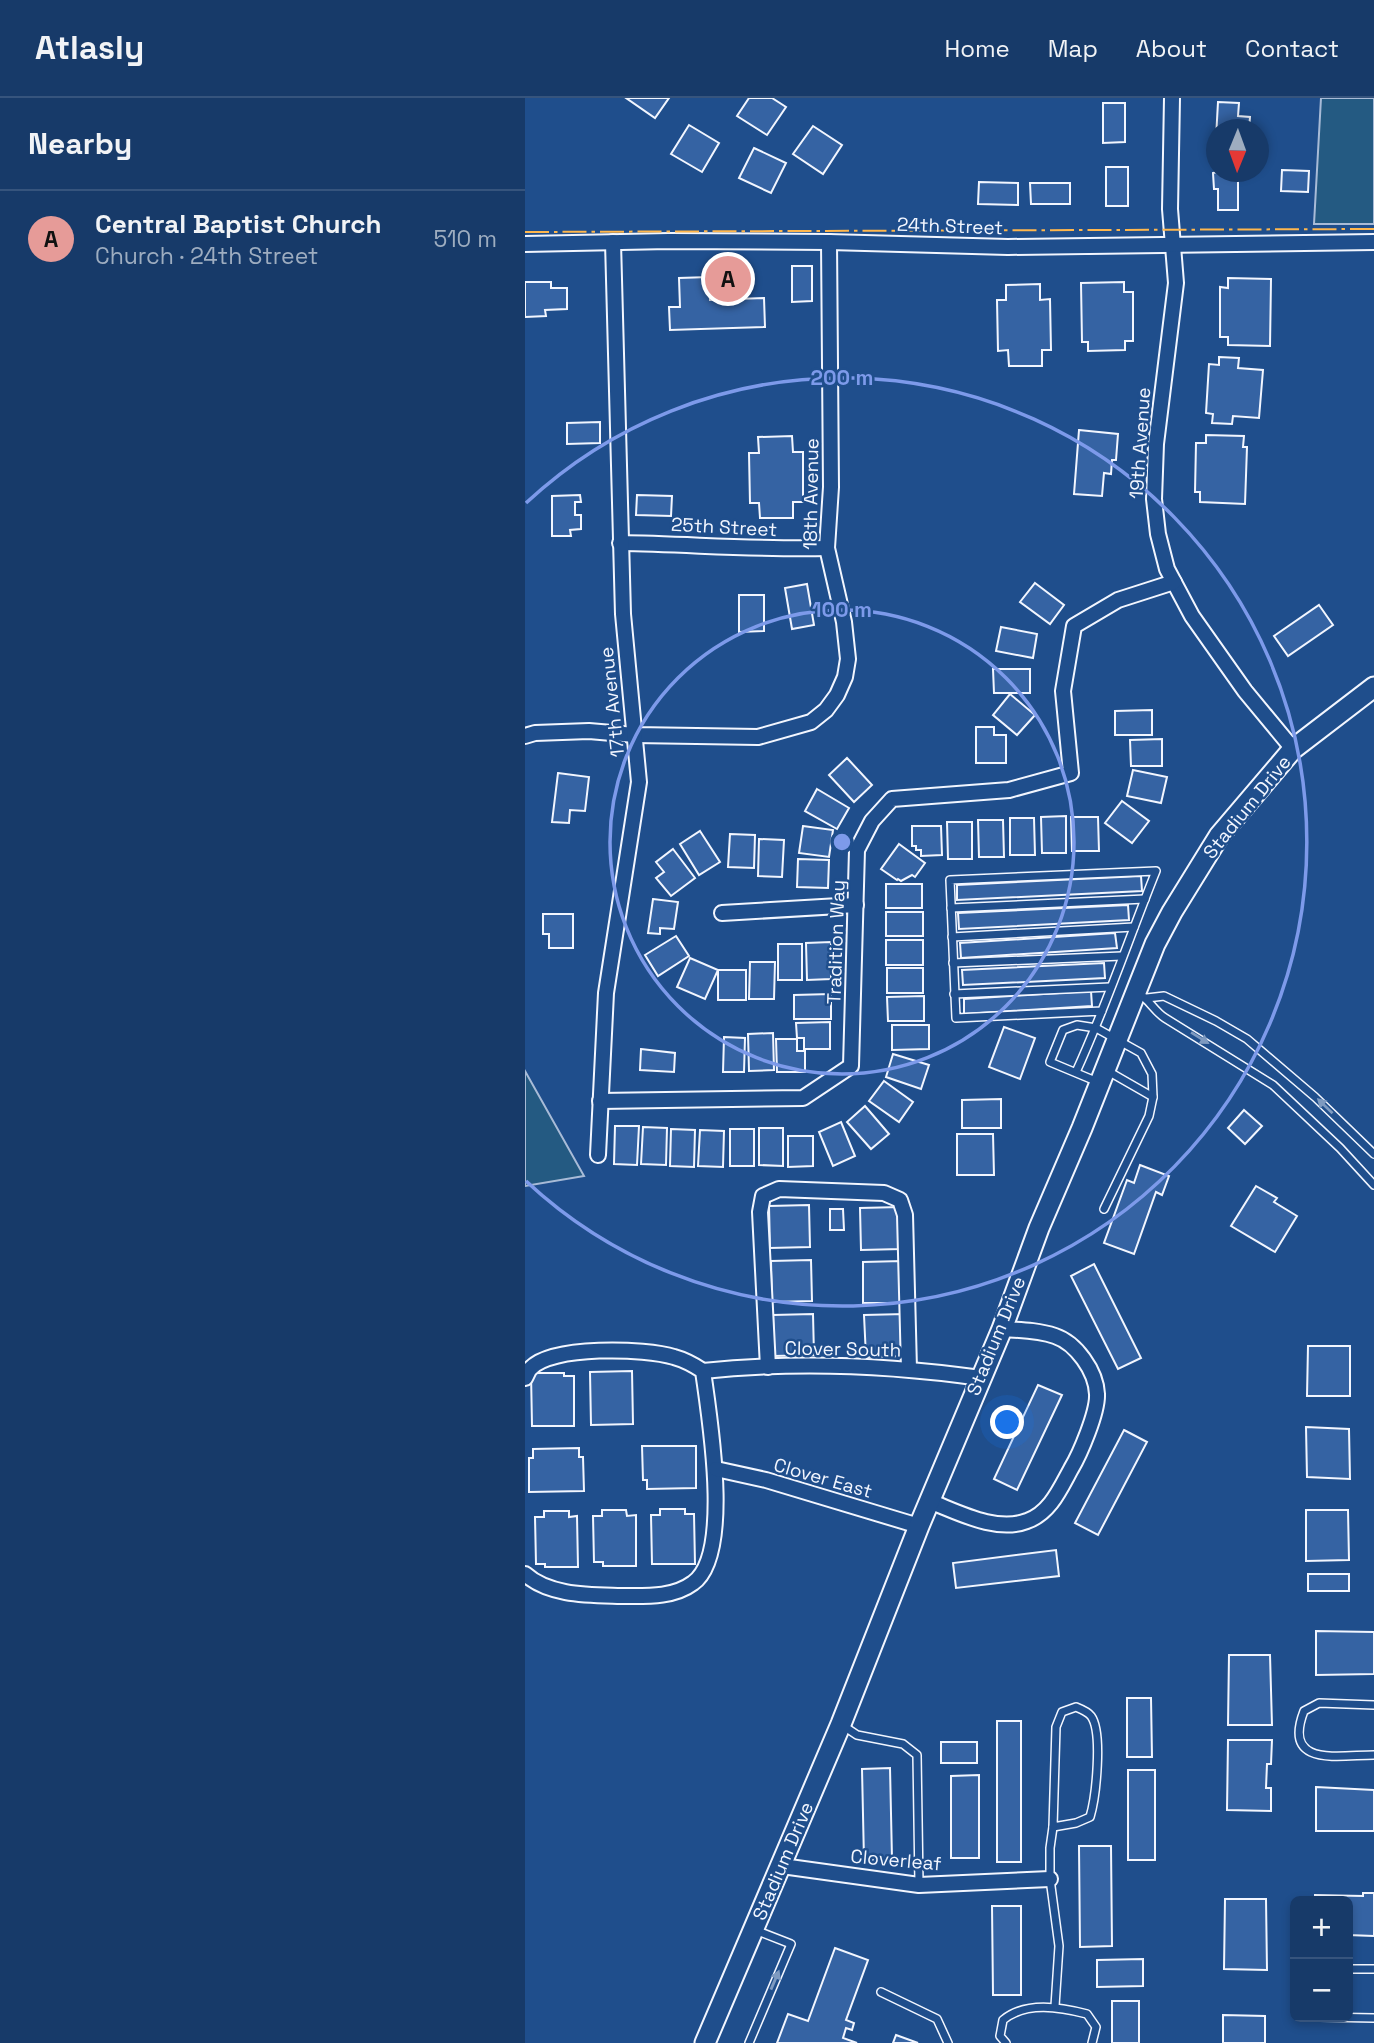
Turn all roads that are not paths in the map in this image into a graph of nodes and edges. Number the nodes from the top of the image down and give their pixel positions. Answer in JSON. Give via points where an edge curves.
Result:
{"nodes":[{"id":1,"x":1172,"y":98,"type":"edge"},
{"id":2,"x":613,"y":242,"type":"junction"},
{"id":3,"x":829,"y":242,"type":"junction"},
{"id":4,"x":1374,"y":242,"type":"edge"},
{"id":5,"x":525,"y":244,"type":"edge"},
{"id":6,"x":1173,"y":244,"type":"junction"},
{"id":7,"x":620,"y":544,"type":"junction"},
{"id":8,"x":827,"y":548,"type":"junction"},
{"id":9,"x":1174,"y":582,"type":"junction"},
{"id":10,"x":1374,"y":687,"type":"edge"},
{"id":11,"x":635,"y":735,"type":"junction"},
{"id":12,"x":525,"y":736,"type":"edge"},
{"id":13,"x":1293,"y":749,"type":"junction"},
{"id":14,"x":1145,"y":899,"type":"junction"},
{"id":15,"x":856,"y":905,"type":"junction"},
{"id":16,"x":951,"y":908,"type":"junction"},
{"id":17,"x":722,"y":913,"type":"dead end"},
{"id":18,"x":1134,"y":927,"type":"junction"},
{"id":19,"x":952,"y":937,"type":"junction"},
{"id":20,"x":1122,"y":956,"type":"junction"},
{"id":21,"x":953,"y":963,"type":"junction"},
{"id":22,"x":1109,"y":987,"type":"junction"},
{"id":23,"x":1141,"y":994,"type":"junction"},
{"id":24,"x":954,"y":995,"type":"junction"},
{"id":25,"x":1102,"y":1011,"type":"junction"},
{"id":26,"x":1096,"y":1028,"type":"junction"},
{"id":27,"x":1117,"y":1038,"type":"junction"},
{"id":28,"x":1076,"y":1072,"type":"junction"},
{"id":29,"x":1102,"y":1076,"type":"junction"},
{"id":30,"x":1153,"y":1097,"type":"junction"},
{"id":31,"x":600,"y":1101,"type":"junction"},
{"id":32,"x":1374,"y":1154,"type":"edge"},
{"id":33,"x":598,"y":1155,"type":"dead end"},
{"id":34,"x":1374,"y":1185,"type":"edge"},
{"id":35,"x":1104,"y":1209,"type":"dead end"},
{"id":36,"x":1002,"y":1329,"type":"junction"},
{"id":37,"x":768,"y":1367,"type":"junction"},
{"id":38,"x":909,"y":1369,"type":"junction"},
{"id":39,"x":703,"y":1371,"type":"junction"},
{"id":40,"x":525,"y":1378,"type":"edge"},
{"id":41,"x":981,"y":1378,"type":"junction"},
{"id":42,"x":716,"y":1469,"type":"junction"},
{"id":43,"x":929,"y":1501,"type":"junction"},
{"id":44,"x":919,"y":1526,"type":"junction"},
{"id":45,"x":525,"y":1573,"type":"edge"},
{"id":46,"x":1374,"y":1705,"type":"edge"},
{"id":47,"x":841,"y":1724,"type":"junction"},
{"id":48,"x":1374,"y":1755,"type":"edge"},
{"id":49,"x":1053,"y":1827,"type":"junction"},
{"id":50,"x":782,"y":1866,"type":"junction"},
{"id":51,"x":1050,"y":1879,"type":"junction"},
{"id":52,"x":919,"y":1885,"type":"junction"},
{"id":53,"x":754,"y":1929,"type":"junction"},
{"id":54,"x":1353,"y":1969,"type":"edge"},
{"id":55,"x":1374,"y":1969,"type":"edge"},
{"id":56,"x":881,"y":1992,"type":"dead end"},
{"id":57,"x":1055,"y":2006,"type":"junction"},
{"id":58,"x":1353,"y":2018,"type":"edge"},
{"id":59,"x":1374,"y":2018,"type":"edge"},
{"id":60,"x":705,"y":2043,"type":"edge"},
{"id":61,"x":749,"y":2043,"type":"edge"},
{"id":62,"x":948,"y":2043,"type":"edge"},
{"id":63,"x":1006,"y":2043,"type":"edge"},
{"id":64,"x":1092,"y":2043,"type":"edge"}],
"edges":[{"from":1,"to":6,"type":"street","name":"19th Avenue"},
{"from":2,"to":3,"type":"street","name":"24th Street"},
{"from":2,"to":5,"type":"street","name":"24th Street"},
{"from":2,"to":7,"type":"street","name":"17th Avenue"},
{"from":3,"to":6,"type":"street","name":"24th Street","via":[[1008,247]]},
{"from":3,"to":8,"type":"street","name":"18th Avenue","via":[[831,487]]},
{"from":4,"to":6,"type":"street","name":"24th Street"},
{"from":6,"to":9,"type":"street","name":"19th Avenue","via":[[1176,283],[1156,444],[1154,499],[1158,534]]},
{"from":7,"to":8,"type":"street","name":"25th Street"},
{"from":7,"to":11,"type":"street","name":"17th Avenue"},
{"from":8,"to":11,"type":"street","name":"18th Avenue","via":[[848,659],[838,695],[826,710],[811,722],[758,737]]},
{"from":9,"to":13,"type":"street","name":"19th Avenue","via":[[1245,691]]},
{"from":9,"to":15,"type":"street","name":"Tradition Way","via":[[1118,600],[1073,626],[1063,691],[1071,773],[1009,790],[892,799],[872,821],[857,850]]},
{"from":10,"to":13,"type":"street","name":"Stadium Drive"},
{"from":11,"to":12,"type":"street","name":"18th Avenue","via":[[589,731]]},
{"from":11,"to":31,"type":"street","name":"17th Avenue","via":[[639,782],[606,993]]},
{"from":13,"to":23,"type":"street","name":"Stadium Drive","via":[[1219,836],[1171,912]]},
{"from":14,"to":16,"type":"lane"},
{"from":14,"to":16,"type":"lane","via":[[1156,871],[950,880]]},
{"from":14,"to":18,"type":"lane"},
{"from":15,"to":17,"type":"street"},
{"from":15,"to":31,"type":"street","name":"Tradition Way","via":[[851,1066],[803,1098]]},
{"from":16,"to":19,"type":"lane"},
{"from":18,"to":19,"type":"lane"},
{"from":18,"to":20,"type":"lane"},
{"from":19,"to":21,"type":"lane"},
{"from":20,"to":21,"type":"lane"},
{"from":20,"to":22,"type":"lane"},
{"from":21,"to":24,"type":"lane"},
{"from":22,"to":24,"type":"lane"},
{"from":22,"to":25,"type":"lane"},
{"from":23,"to":27,"type":"street","name":"Stadium Drive"},
{"from":32,"to":23,"type":"lane","one_way":true,"via":[[1247,1040],[1164,996]]},
{"from":23,"to":34,"type":"lane","one_way":true,"via":[[1156,1012],[1273,1085]]},
{"from":24,"to":25,"type":"lane","via":[[955,1018]]},
{"from":25,"to":26,"type":"lane"},
{"from":26,"to":27,"type":"lane"},
{"from":26,"to":28,"type":"lane"},
{"from":26,"to":28,"type":"lane","via":[[1063,1030],[1050,1062]]},
{"from":27,"to":29,"type":"street","name":"Stadium Drive"},
{"from":27,"to":30,"type":"lane","via":[[1141,1053],[1152,1074]]},
{"from":28,"to":29,"type":"lane"},
{"from":29,"to":30,"type":"lane"},
{"from":29,"to":36,"type":"street","name":"Stadium Drive"},
{"from":30,"to":35,"type":"lane","via":[[1149,1116]]},
{"from":31,"to":33,"type":"street","name":"17th Avenue"},
{"from":36,"to":41,"type":"street","name":"Stadium Drive"},
{"from":36,"to":43,"type":"street","via":[[1056,1336],[1084,1360],[1097,1395],[1083,1449],[1056,1497],[1027,1522],[989,1523]]},
{"from":37,"to":38,"type":"street","name":"Clover South"},
{"from":37,"to":38,"type":"street","via":[[759,1213],[763,1196],[779,1189],[884,1192],[900,1200],[905,1215]]},
{"from":37,"to":39,"type":"street","name":"Clover South"},
{"from":38,"to":41,"type":"street","name":"Clover South"},
{"from":39,"to":40,"type":"street","via":[[670,1355],[617,1350],[564,1353],[531,1367]]},
{"from":39,"to":42,"type":"street"},
{"from":41,"to":43,"type":"street","name":"Stadium Drive"},
{"from":42,"to":44,"type":"street","name":"Clover East"},
{"from":42,"to":45,"type":"street","via":[[710,1557],[705,1573],[692,1585],[660,1596],[606,1595],[552,1590]]},
{"from":43,"to":44,"type":"street","name":"Stadium Drive"},
{"from":44,"to":47,"type":"street","name":"Stadium Drive"},
{"from":46,"to":48,"type":"lane","via":[[1319,1703],[1304,1711],[1298,1727],[1300,1743],[1312,1754]]},
{"from":47,"to":50,"type":"street","name":"Stadium Drive"},
{"from":47,"to":52,"type":"lane","via":[[857,1735],[903,1744],[917,1755]]},
{"from":49,"to":49,"type":"lane","via":[[1090,1817],[1095,1801],[1097,1730],[1090,1714],[1076,1707],[1062,1712],[1056,1727]]},
{"from":49,"to":51,"type":"lane"},
{"from":50,"to":52,"type":"street","name":"Cloverleaf"},
{"from":50,"to":53,"type":"street","name":"Stadium Drive"},
{"from":51,"to":52,"type":"street","name":"Cloverleaf"},
{"from":51,"to":57,"type":"lane","via":[[1059,1946]]},
{"from":53,"to":60,"type":"street","name":"Stadium Drive"},
{"from":61,"to":53,"type":"lane","one_way":true,"via":[[791,1944]]},
{"from":54,"to":55,"type":"lane"},
{"from":56,"to":62,"type":"lane","via":[[937,2019]]},
{"from":57,"to":63,"type":"lane","via":[[1015,2010],[1003,2020],[1000,2036]]},
{"from":57,"to":64,"type":"lane","via":[[1087,2014],[1096,2026]]},
{"from":58,"to":59,"type":"lane"}]}
